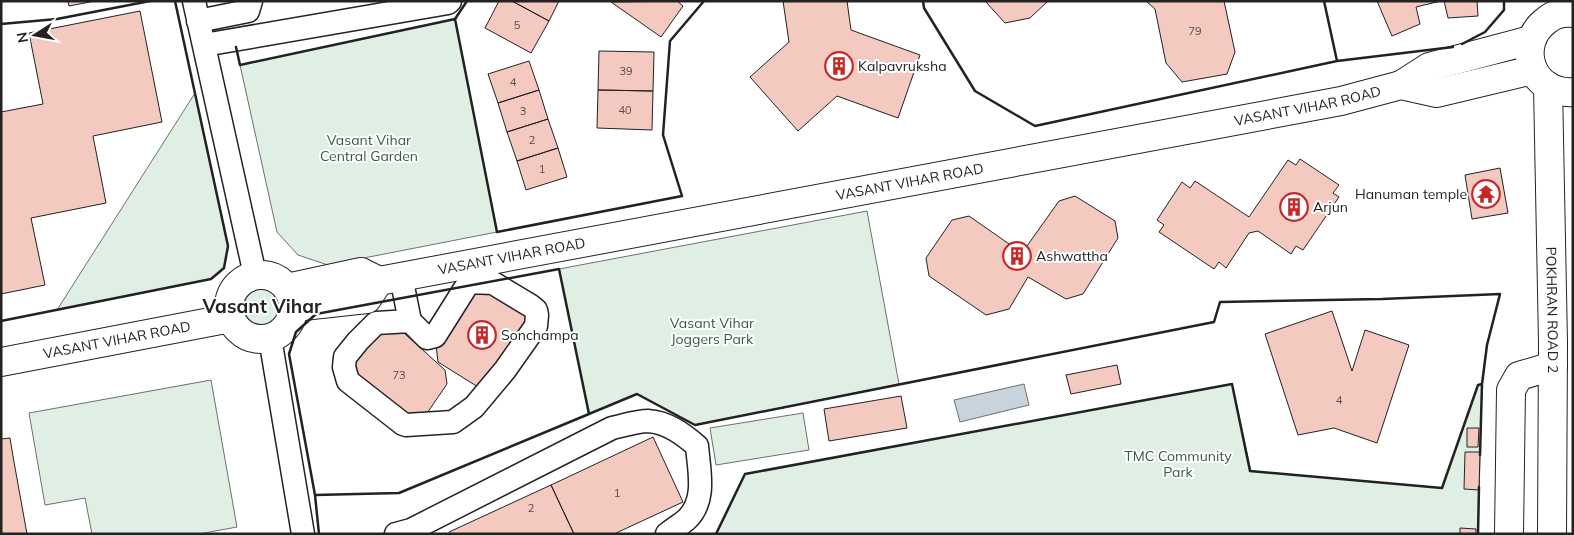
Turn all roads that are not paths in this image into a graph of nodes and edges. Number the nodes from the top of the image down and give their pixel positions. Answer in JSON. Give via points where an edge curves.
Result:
{"nodes":[{"id":1,"x":252,"y":1,"type":"edge"},
{"id":2,"x":450,"y":1,"type":"edge"},
{"id":3,"x":379,"y":8,"type":"edge"},
{"id":4,"x":196,"y":11,"type":"edge"},
{"id":5,"x":1550,"y":18,"type":"edge"},
{"id":6,"x":204,"y":45,"type":"junction"},
{"id":7,"x":1551,"y":83,"type":"edge"},
{"id":8,"x":1401,"y":85,"type":"junction"},
{"id":9,"x":255,"y":275,"type":"junction"},
{"id":10,"x":390,"y":279,"type":"junction"},
{"id":11,"x":291,"y":298,"type":"junction"},
{"id":12,"x":231,"y":318,"type":"junction"},
{"id":13,"x":410,"y":321,"type":"junction"},
{"id":14,"x":263,"y":339,"type":"junction"},
{"id":15,"x":1,"y":362,"type":"edge"},
{"id":16,"x":1553,"y":366,"type":"junction"},
{"id":17,"x":293,"y":524,"type":"edge"},
{"id":18,"x":396,"y":534,"type":"edge"},
{"id":19,"x":667,"y":534,"type":"edge"},
{"id":20,"x":1509,"y":534,"type":"edge"},
{"id":21,"x":1552,"y":534,"type":"edge"}],
"edges":[{"from":1,"to":4,"type":"street","via":[[248,11]]},
{"from":2,"to":3,"type":"street"},
{"from":3,"to":6,"type":"street"},
{"from":4,"to":6,"type":"street"},
{"from":5,"to":7,"type":"street","name":"POKHRAN ROAD 2","via":[[1528,55]]},
{"from":5,"to":8,"type":"street","via":[[1429,66]]},
{"from":6,"to":9,"type":"street"},
{"from":7,"to":8,"type":"street","name":"VASANT VIHAR ROAD","via":[[1437,93]]},
{"from":7,"to":16,"type":"street","name":"POKHRAN ROAD 2"},
{"from":8,"to":10,"type":"street","name":"VASANT VIHAR ROAD","via":[[1341,101]]},
{"from":9,"to":11,"type":"street","via":[[281,281]]},
{"from":9,"to":12,"type":"street","via":[[236,286],[229,307]]},
{"from":10,"to":11,"type":"street","via":[[361,272]]},
{"from":10,"to":13,"type":"street"},
{"from":11,"to":14,"type":"street","via":[[292,318],[287,327],[280,334]]},
{"from":12,"to":14,"type":"street","via":[[248,337]]},
{"from":12,"to":15,"type":"street","name":"VASANT VIHAR ROAD"},
{"from":13,"to":13,"type":"street","via":[[376,323],[344,362],[348,381],[406,425],[453,422],[474,407],[536,326],[537,315],[531,306],[493,283],[469,282],[435,336],[427,338]]},
{"from":14,"to":17,"type":"street"},
{"from":16,"to":20,"type":"street","via":[[1519,376],[1511,390]]},
{"from":16,"to":21,"type":"street","name":"POKHRAN ROAD 2"},
{"from":18,"to":19,"type":"street","via":[[411,530],[612,428],[648,421],[664,424],[697,446],[701,485],[697,507]]}]}
